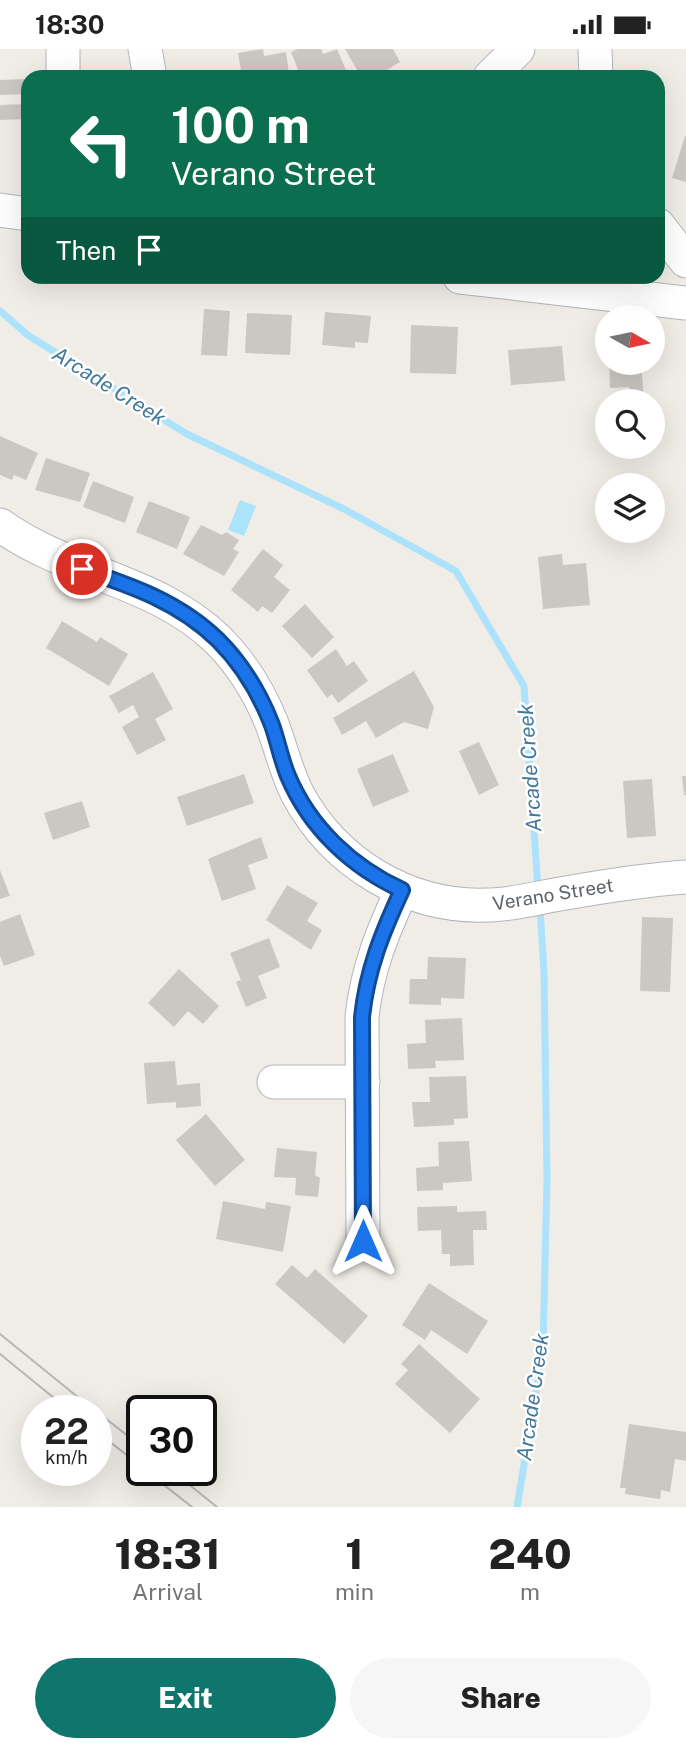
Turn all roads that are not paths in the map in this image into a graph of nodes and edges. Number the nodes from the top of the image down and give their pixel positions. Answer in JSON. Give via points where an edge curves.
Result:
{"nodes":[{"id":1,"x":63,"y":49,"type":"edge"},
{"id":2,"x":145,"y":49,"type":"edge"},
{"id":3,"x":518,"y":49,"type":"edge"},
{"id":4,"x":595,"y":49,"type":"edge"},
{"id":5,"x":63,"y":70,"type":"edge"},
{"id":6,"x":149,"y":70,"type":"edge"},
{"id":7,"x":497,"y":70,"type":"edge"},
{"id":8,"x":596,"y":70,"type":"edge"},
{"id":9,"x":0,"y":210,"type":"edge"},
{"id":10,"x":21,"y":213,"type":"edge"},
{"id":11,"x":665,"y":234,"type":"edge"},
{"id":12,"x":686,"y":261,"type":"edge"},
{"id":13,"x":521,"y":284,"type":"edge"},
{"id":14,"x":686,"y":303,"type":"edge"},
{"id":15,"x":0,"y":525,"type":"edge"},
{"id":16,"x":686,"y":877,"type":"edge"},
{"id":17,"x":402,"y":890,"type":"junction"},
{"id":18,"x":274,"y":1082,"type":"dead end"},
{"id":19,"x":363,"y":1082,"type":"junction"},
{"id":20,"x":363,"y":1241,"type":"dead end"}],
"edges":[{"from":1,"to":5,"type":"street"},
{"from":2,"to":6,"type":"street"},
{"from":3,"to":7,"type":"street"},
{"from":4,"to":8,"type":"street"},
{"from":9,"to":10,"type":"street"},
{"from":11,"to":12,"type":"street"},
{"from":13,"to":14,"type":"street"},
{"from":15,"to":17,"type":"street","name":"Verano Street","via":[[46,552],[166,601],[219,641],[258,695],[305,809],[327,838],[354,862]]},
{"from":16,"to":17,"type":"street","name":"Verano Street","via":[[488,905],[452,903]]},
{"from":17,"to":19,"type":"street","via":[[375,949],[366,982]]},
{"from":18,"to":19,"type":"street"},
{"from":19,"to":20,"type":"street"}]}
